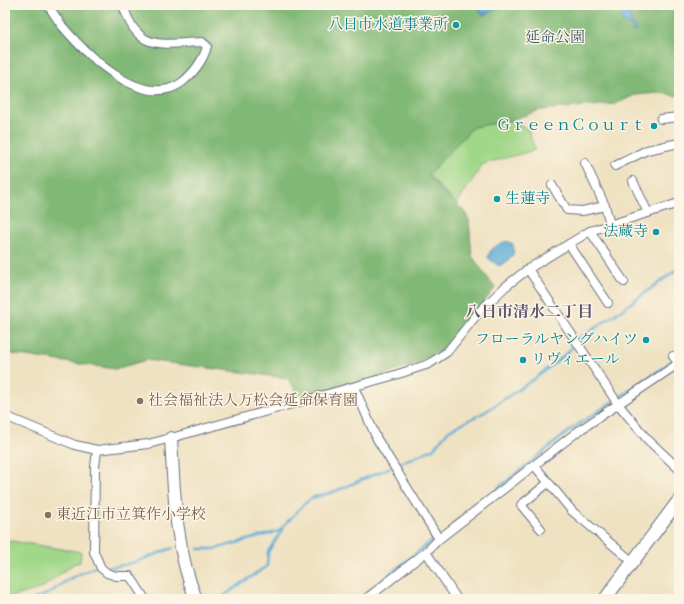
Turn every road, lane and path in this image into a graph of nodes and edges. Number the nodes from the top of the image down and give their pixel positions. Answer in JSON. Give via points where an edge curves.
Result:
{"nodes":[{"id":1,"x":47,"y":5,"type":"edge"},
{"id":2,"x":123,"y":5,"type":"edge"},
{"id":3,"x":679,"y":117,"type":"edge"},
{"id":4,"x":661,"y":119,"type":"dead end"},
{"id":5,"x":679,"y":143,"type":"edge"},
{"id":6,"x":585,"y":163,"type":"dead end"},
{"id":7,"x":614,"y":166,"type":"dead end"},
{"id":8,"x":633,"y":181,"type":"dead end"},
{"id":9,"x":552,"y":185,"type":"dead end"},
{"id":10,"x":679,"y":203,"type":"edge"},
{"id":11,"x":605,"y":206,"type":"junction"},
{"id":12,"x":648,"y":213,"type":"junction"},
{"id":13,"x":610,"y":224,"type":"junction"},
{"id":14,"x":590,"y":231,"type":"junction"},
{"id":15,"x":569,"y":244,"type":"junction"},
{"id":16,"x":528,"y":269,"type":"junction"},
{"id":17,"x":624,"y":282,"type":"dead end"},
{"id":18,"x":608,"y":303,"type":"dead end"},
{"id":19,"x":673,"y":356,"type":"dead end"},
{"id":20,"x":679,"y":364,"type":"edge"},
{"id":21,"x":354,"y":387,"type":"junction"},
{"id":22,"x":618,"y":404,"type":"junction"},
{"id":23,"x":5,"y":416,"type":"edge"},
{"id":24,"x":171,"y":438,"type":"junction"},
{"id":25,"x":97,"y":450,"type":"junction"},
{"id":26,"x":534,"y":465,"type":"junction"},
{"id":27,"x":679,"y":469,"type":"edge"},
{"id":28,"x":548,"y":482,"type":"junction"},
{"id":29,"x":679,"y":500,"type":"edge"},
{"id":30,"x":541,"y":529,"type":"dead end"},
{"id":31,"x":439,"y":539,"type":"junction"},
{"id":32,"x":426,"y":552,"type":"junction"},
{"id":33,"x":633,"y":562,"type":"junction"},
{"id":34,"x":145,"y":599,"type":"edge"},
{"id":35,"x":196,"y":599,"type":"edge"},
{"id":36,"x":366,"y":599,"type":"edge"},
{"id":37,"x":458,"y":599,"type":"edge"},
{"id":38,"x":605,"y":599,"type":"edge"}],
"edges":[{"from":1,"to":2,"type":"street","via":[[81,47],[106,68],[135,86],[160,91],[174,87],[188,77],[206,52],[207,46],[202,42],[155,44],[144,40],[137,34]]},
{"from":3,"to":4,"type":"street"},
{"from":5,"to":7,"type":"street","via":[[647,150]]},
{"from":6,"to":11,"type":"street"},
{"from":8,"to":12,"type":"street"},
{"from":9,"to":11,"type":"street","via":[[568,210],[582,211]]},
{"from":10,"to":12,"type":"street"},
{"from":11,"to":13,"type":"street"},
{"from":12,"to":13,"type":"street"},
{"from":13,"to":14,"type":"street"},
{"from":14,"to":15,"type":"street"},
{"from":14,"to":17,"type":"street"},
{"from":15,"to":16,"type":"street"},
{"from":15,"to":18,"type":"street"},
{"from":16,"to":21,"type":"street","via":[[504,287],[479,312],[447,352],[429,364]]},
{"from":16,"to":22,"type":"street"},
{"from":19,"to":20,"type":"street"},
{"from":20,"to":22,"type":"street"},
{"from":21,"to":24,"type":"street"},
{"from":21,"to":31,"type":"street","via":[[377,439]]},
{"from":22,"to":26,"type":"street"},
{"from":22,"to":27,"type":"street","via":[[647,439]]},
{"from":23,"to":25,"type":"street","via":[[75,445]]},
{"from":24,"to":25,"type":"street","via":[[148,444]]},
{"from":24,"to":35,"type":"street","via":[[179,537]]},
{"from":25,"to":34,"type":"street","via":[[94,552],[107,573],[130,576]]},
{"from":26,"to":28,"type":"street"},
{"from":26,"to":31,"type":"street"},
{"from":28,"to":30,"type":"street","via":[[521,505]]},
{"from":28,"to":33,"type":"street","via":[[572,510]]},
{"from":29,"to":33,"type":"street"},
{"from":31,"to":32,"type":"street"},
{"from":32,"to":36,"type":"street"},
{"from":32,"to":37,"type":"street"},
{"from":33,"to":38,"type":"street"}]}
